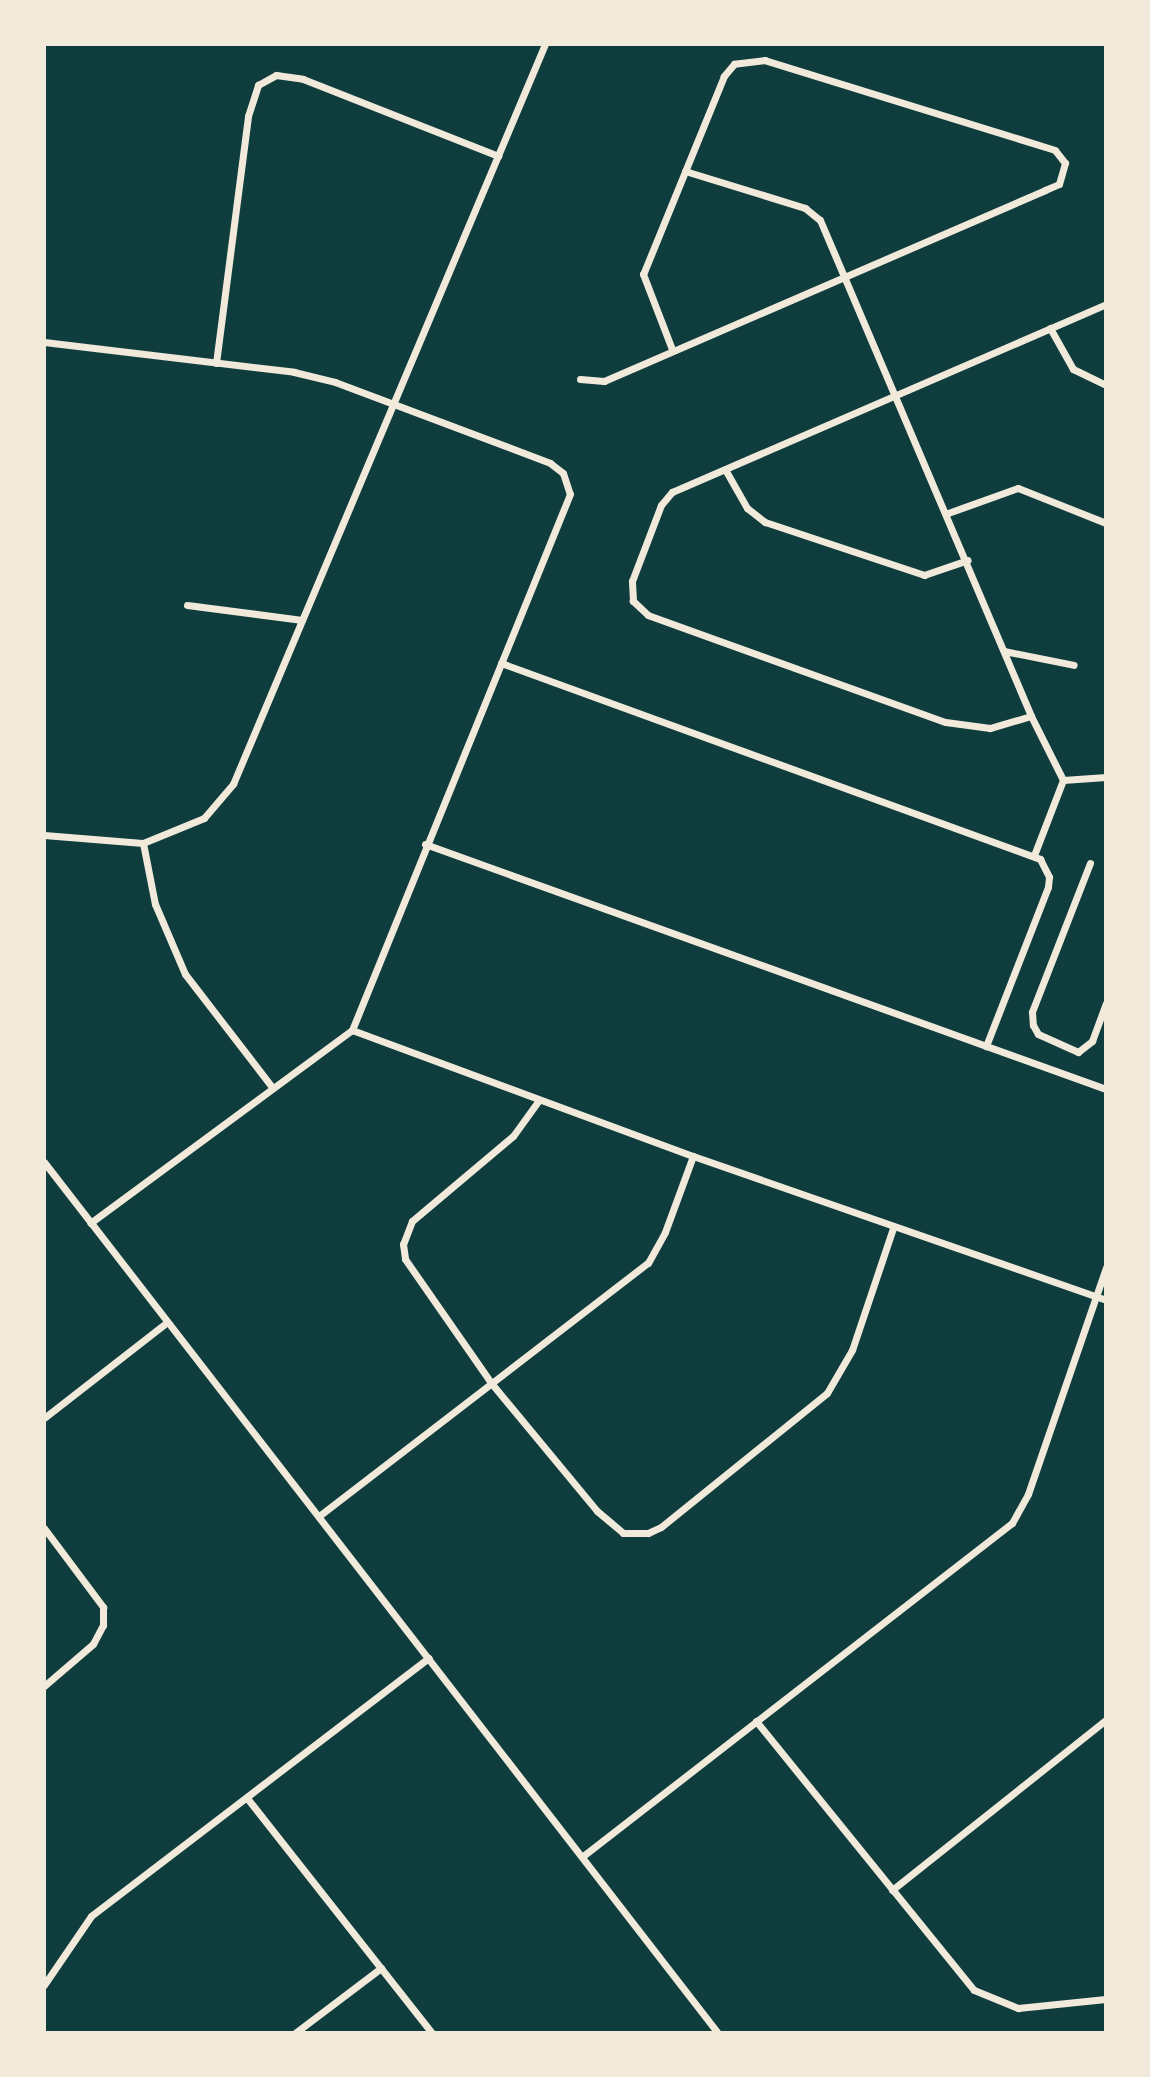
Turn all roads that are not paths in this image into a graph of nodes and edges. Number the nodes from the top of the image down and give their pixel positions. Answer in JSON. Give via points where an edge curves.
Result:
{"nodes":[{"id":1,"x":545,"y":44,"type":"edge"},
{"id":2,"x":498,"y":156,"type":"junction"},
{"id":3,"x":685,"y":171,"type":"junction"},
{"id":4,"x":845,"y":277,"type":"junction"},
{"id":5,"x":1106,"y":304,"type":"edge"},
{"id":6,"x":1051,"y":328,"type":"junction"},
{"id":7,"x":44,"y":342,"type":"edge"},
{"id":8,"x":672,"y":349,"type":"junction"},
{"id":9,"x":216,"y":363,"type":"junction"},
{"id":10,"x":580,"y":379,"type":"dead end"},
{"id":11,"x":1106,"y":385,"type":"edge"},
{"id":12,"x":895,"y":394,"type":"junction"},
{"id":13,"x":394,"y":401,"type":"junction"},
{"id":14,"x":726,"y":471,"type":"junction"},
{"id":15,"x":948,"y":513,"type":"junction"},
{"id":16,"x":1106,"y":523,"type":"edge"},
{"id":17,"x":968,"y":560,"type":"junction"},
{"id":18,"x":187,"y":605,"type":"dead end"},
{"id":19,"x":302,"y":620,"type":"junction"},
{"id":20,"x":1004,"y":651,"type":"junction"},
{"id":21,"x":501,"y":663,"type":"junction"},
{"id":22,"x":1074,"y":665,"type":"dead end"},
{"id":23,"x":1031,"y":716,"type":"junction"},
{"id":24,"x":1106,"y":777,"type":"edge"},
{"id":25,"x":1063,"y":780,"type":"junction"},
{"id":26,"x":44,"y":835,"type":"edge"},
{"id":27,"x":144,"y":843,"type":"junction"},
{"id":28,"x":425,"y":844,"type":"junction"},
{"id":29,"x":1034,"y":855,"type":"junction"},
{"id":30,"x":1090,"y":863,"type":"dead end"},
{"id":31,"x":1106,"y":1003,"type":"edge"},
{"id":32,"x":352,"y":1030,"type":"junction"},
{"id":33,"x":986,"y":1046,"type":"junction"},
{"id":34,"x":272,"y":1087,"type":"junction"},
{"id":35,"x":1106,"y":1089,"type":"edge"},
{"id":36,"x":539,"y":1100,"type":"junction"},
{"id":37,"x":693,"y":1156,"type":"junction"},
{"id":38,"x":44,"y":1162,"type":"edge"},
{"id":39,"x":90,"y":1223,"type":"junction"},
{"id":40,"x":893,"y":1228,"type":"junction"},
{"id":41,"x":1106,"y":1267,"type":"edge"},
{"id":42,"x":1096,"y":1297,"type":"junction"},
{"id":43,"x":1106,"y":1300,"type":"edge"},
{"id":44,"x":166,"y":1323,"type":"junction"},
{"id":45,"x":492,"y":1384,"type":"junction"},
{"id":46,"x":44,"y":1418,"type":"edge"},
{"id":47,"x":319,"y":1516,"type":"junction"},
{"id":48,"x":44,"y":1528,"type":"edge"},
{"id":49,"x":429,"y":1658,"type":"junction"},
{"id":50,"x":44,"y":1686,"type":"edge"},
{"id":51,"x":1106,"y":1720,"type":"edge"},
{"id":52,"x":756,"y":1721,"type":"junction"},
{"id":53,"x":247,"y":1798,"type":"junction"},
{"id":54,"x":583,"y":1857,"type":"junction"},
{"id":55,"x":892,"y":1890,"type":"junction"},
{"id":56,"x":381,"y":1968,"type":"junction"},
{"id":57,"x":44,"y":1985,"type":"edge"},
{"id":58,"x":1106,"y":1999,"type":"edge"},
{"id":59,"x":295,"y":2033,"type":"edge"},
{"id":60,"x":432,"y":2033,"type":"edge"},
{"id":61,"x":718,"y":2033,"type":"edge"}],
"edges":[{"from":1,"to":2,"type":"street"},
{"from":2,"to":9,"type":"street","via":[[303,79],[276,75],[258,85],[247,116]]},
{"from":2,"to":13,"type":"street"},
{"from":3,"to":4,"type":"street","via":[[810,210],[820,219]]},
{"from":3,"to":4,"type":"street","via":[[724,76],[734,64],[752,59],[1060,155],[1065,174],[1059,184]]},
{"from":3,"to":8,"type":"street","via":[[643,274]]},
{"from":4,"to":8,"type":"street"},
{"from":4,"to":12,"type":"street"},
{"from":5,"to":6,"type":"street"},
{"from":6,"to":11,"type":"street","via":[[1073,369]]},
{"from":6,"to":12,"type":"street"},
{"from":7,"to":9,"type":"street"},
{"from":8,"to":10,"type":"street","via":[[604,381]]},
{"from":9,"to":13,"type":"street","via":[[294,372]]},
{"from":12,"to":14,"type":"street"},
{"from":12,"to":15,"type":"street"},
{"from":13,"to":19,"type":"street"},
{"from":13,"to":21,"type":"street","via":[[563,472],[570,494]]},
{"from":14,"to":17,"type":"street","via":[[747,508],[765,522],[924,575]]},
{"from":14,"to":23,"type":"street","via":[[665,498],[632,581],[631,593],[640,610],[945,722],[990,728]]},
{"from":15,"to":16,"type":"street","via":[[1018,488]]},
{"from":15,"to":17,"type":"street"},
{"from":17,"to":20,"type":"street"},
{"from":18,"to":19,"type":"street"},
{"from":19,"to":27,"type":"street","via":[[227,793],[204,818]]},
{"from":20,"to":22,"type":"street"},
{"from":20,"to":23,"type":"street"},
{"from":21,"to":28,"type":"street"},
{"from":21,"to":29,"type":"street"},
{"from":23,"to":25,"type":"street"},
{"from":24,"to":25,"type":"street"},
{"from":25,"to":29,"type":"street"},
{"from":26,"to":27,"type":"street"},
{"from":27,"to":34,"type":"street","via":[[155,904],[185,974]]},
{"from":28,"to":32,"type":"street"},
{"from":28,"to":33,"type":"street"},
{"from":29,"to":33,"type":"street","via":[[1047,870],[1048,887]]},
{"from":30,"to":31,"type":"street","via":[[1032,1013],[1033,1025],[1038,1034],[1078,1052],[1092,1041]]},
{"from":32,"to":34,"type":"street"},
{"from":32,"to":36,"type":"street"},
{"from":33,"to":35,"type":"street"},
{"from":34,"to":39,"type":"street"},
{"from":36,"to":37,"type":"street"},
{"from":36,"to":45,"type":"street","via":[[513,1136],[412,1221],[404,1244],[415,1277]]},
{"from":37,"to":40,"type":"street"},
{"from":37,"to":45,"type":"street","via":[[665,1232],[648,1263]]},
{"from":38,"to":39,"type":"street"},
{"from":39,"to":44,"type":"street"},
{"from":40,"to":42,"type":"street"},
{"from":40,"to":45,"type":"street","via":[[852,1350],[835,1384],[696,1500],[648,1533],[623,1533],[611,1526]]},
{"from":41,"to":42,"type":"street"},
{"from":42,"to":43,"type":"street"},
{"from":42,"to":52,"type":"street","via":[[1028,1494],[1012,1523]]},
{"from":44,"to":46,"type":"street"},
{"from":44,"to":47,"type":"street"},
{"from":45,"to":47,"type":"street"},
{"from":47,"to":49,"type":"street"},
{"from":48,"to":50,"type":"street","via":[[103,1607],[103,1625],[93,1644]]},
{"from":49,"to":53,"type":"street"},
{"from":49,"to":54,"type":"street"},
{"from":51,"to":55,"type":"street"},
{"from":52,"to":54,"type":"street"},
{"from":52,"to":55,"type":"street"},
{"from":53,"to":56,"type":"street"},
{"from":53,"to":57,"type":"street","via":[[91,1916]]},
{"from":54,"to":61,"type":"street"},
{"from":55,"to":58,"type":"street","via":[[963,1978],[987,1998],[1036,2009]]},
{"from":56,"to":59,"type":"street"},
{"from":56,"to":60,"type":"street"}]}
